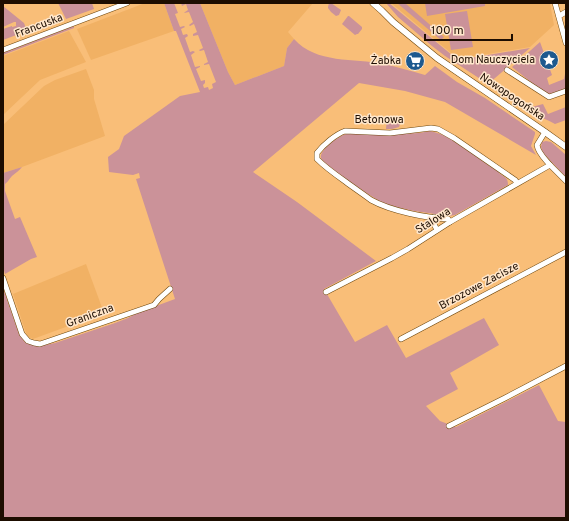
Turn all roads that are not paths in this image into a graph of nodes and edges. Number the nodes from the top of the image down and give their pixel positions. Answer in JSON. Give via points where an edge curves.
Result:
{"nodes":[{"id":1,"x":127,"y":3,"type":"edge"},
{"id":2,"x":373,"y":3,"type":"edge"},
{"id":3,"x":555,"y":3,"type":"edge"},
{"id":4,"x":566,"y":12,"type":"edge"},
{"id":5,"x":558,"y":16,"type":"junction"},
{"id":6,"x":566,"y":43,"type":"edge"},
{"id":7,"x":3,"y":50,"type":"edge"},
{"id":8,"x":507,"y":70,"type":"dead end"},
{"id":9,"x":566,"y":91,"type":"edge"},
{"id":10,"x":546,"y":132,"type":"junction"},
{"id":11,"x":566,"y":147,"type":"edge"},
{"id":12,"x":550,"y":165,"type":"junction"},
{"id":13,"x":566,"y":182,"type":"edge"},
{"id":14,"x":517,"y":184,"type":"junction"},
{"id":15,"x":434,"y":217,"type":"junction"},
{"id":16,"x":450,"y":222,"type":"junction"},
{"id":17,"x":437,"y":230,"type":"junction"},
{"id":18,"x":566,"y":252,"type":"edge"},
{"id":19,"x":3,"y":278,"type":"edge"},
{"id":20,"x":170,"y":289,"type":"dead end"},
{"id":21,"x":326,"y":292,"type":"dead end"},
{"id":22,"x":401,"y":339,"type":"dead end"},
{"id":23,"x":566,"y":366,"type":"edge"},
{"id":24,"x":449,"y":426,"type":"dead end"}],
"edges":[{"from":1,"to":7,"type":"street","name":"Francuska"},
{"from":2,"to":10,"type":"street","name":"Nowopogońska","via":[[437,58]]},
{"from":3,"to":5,"type":"street"},
{"from":4,"to":5,"type":"street"},
{"from":5,"to":6,"type":"street"},
{"from":8,"to":9,"type":"street","via":[[549,97]]},
{"from":10,"to":11,"type":"street","name":"Nowopogońska"},
{"from":10,"to":12,"type":"street","via":[[537,147]]},
{"from":12,"to":13,"type":"street"},
{"from":12,"to":14,"type":"street","name":"Stalowa"},
{"from":14,"to":15,"type":"street","name":"Betonowa","via":[[510,176],[438,129],[390,133],[344,131],[317,153],[317,159],[329,170],[371,199],[400,211]]},
{"from":14,"to":16,"type":"street","name":"Stalowa"},
{"from":15,"to":16,"type":"street","name":"Betonowa","via":[[448,219]]},
{"from":15,"to":17,"type":"street"},
{"from":16,"to":17,"type":"street","name":"Stalowa"},
{"from":17,"to":21,"type":"street","name":"Stalowa","via":[[392,258]]},
{"from":18,"to":22,"type":"street","name":"Brzozowe Zacisze"},
{"from":19,"to":20,"type":"street","name":"Graniczna","via":[[22,334],[34,343],[46,342],[154,305]]},
{"from":23,"to":24,"type":"street"}]}
